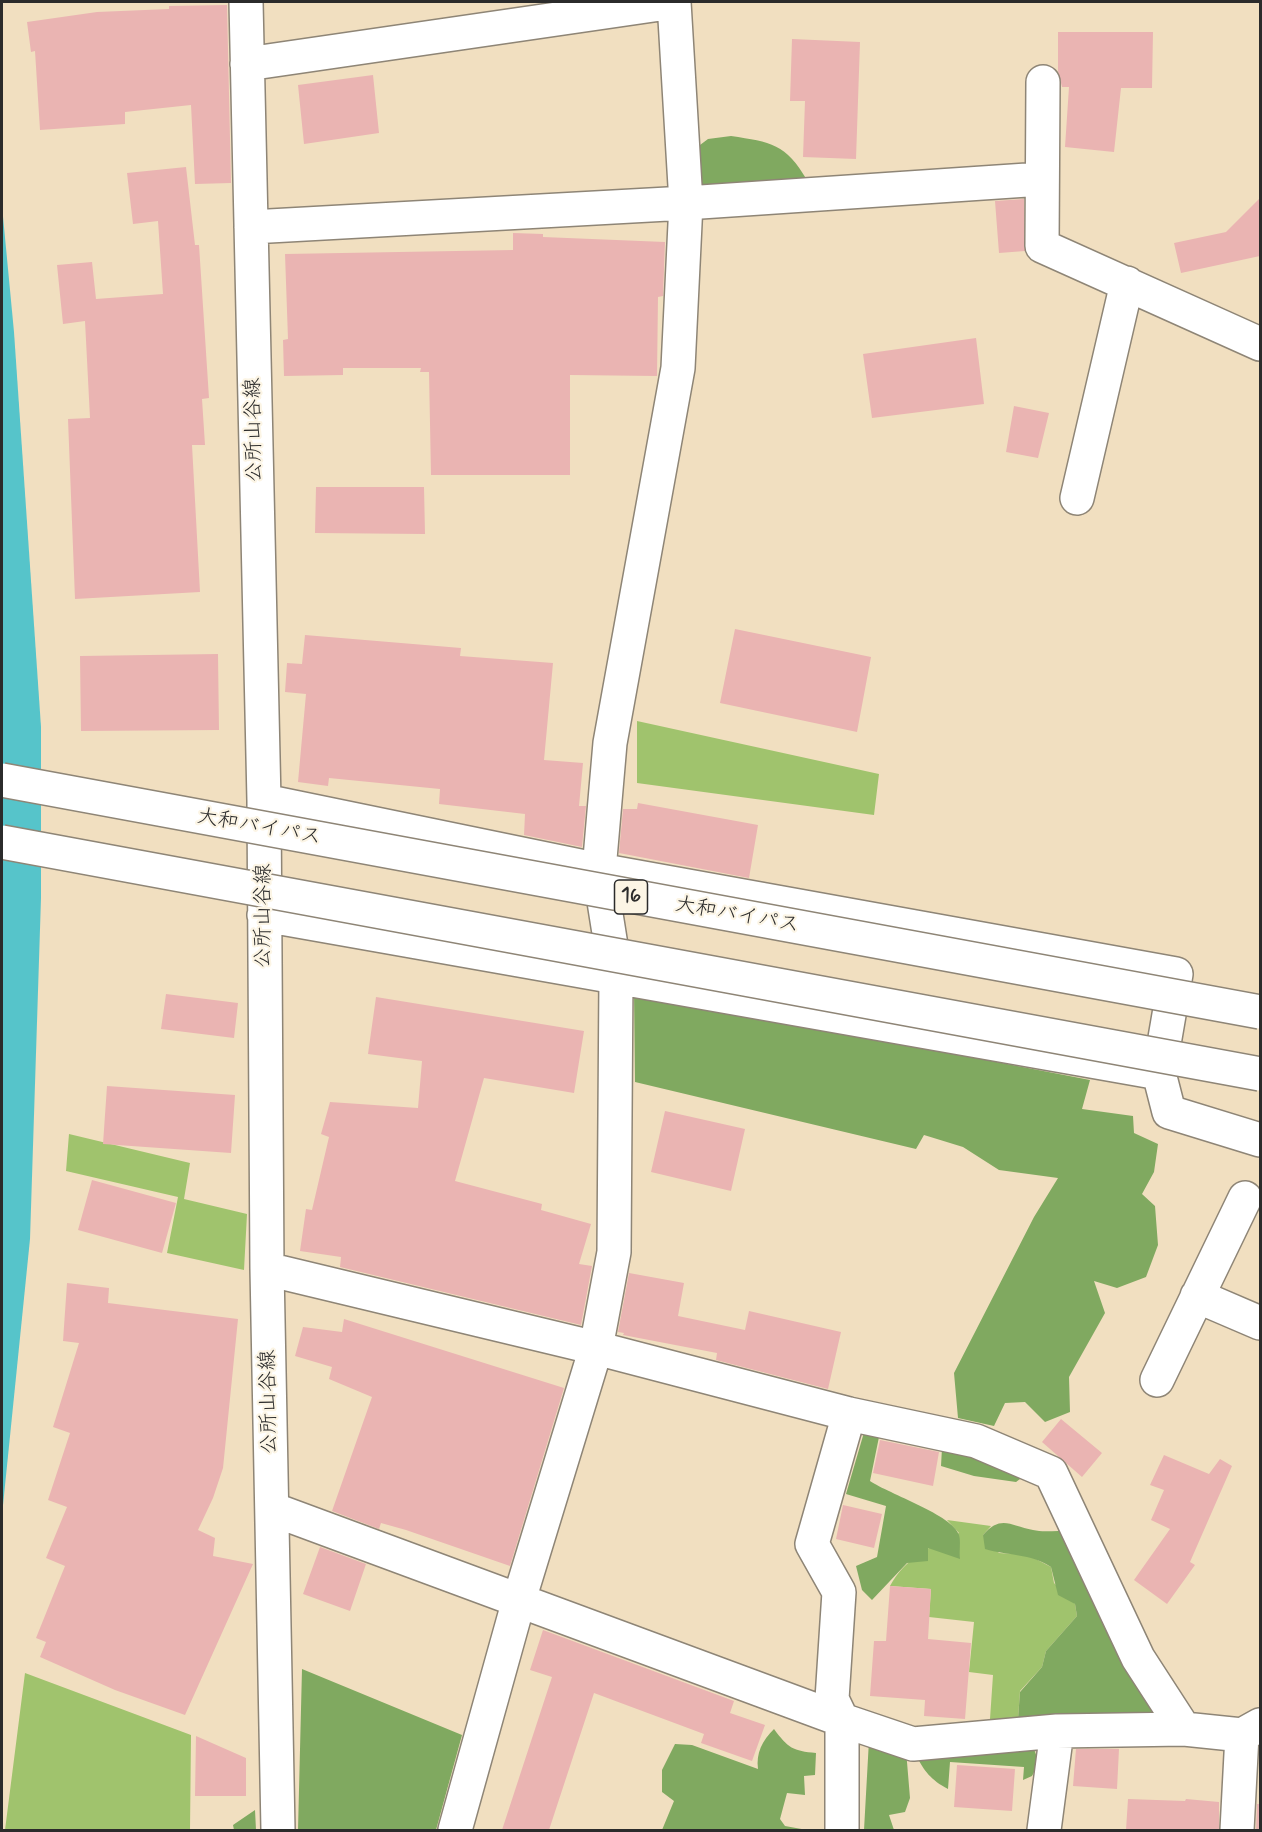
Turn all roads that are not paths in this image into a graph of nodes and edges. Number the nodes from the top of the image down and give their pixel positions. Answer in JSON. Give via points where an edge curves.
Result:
{"nodes":[{"id":1,"x":246,"y":2,"type":"edge"},
{"id":2,"x":247,"y":64,"type":"junction"},
{"id":3,"x":1043,"y":82,"type":"dead end"},
{"id":4,"x":1042,"y":179,"type":"junction"},
{"id":5,"x":686,"y":204,"type":"junction"},
{"id":6,"x":251,"y":227,"type":"junction"},
{"id":7,"x":1126,"y":284,"type":"junction"},
{"id":8,"x":1260,"y":344,"type":"edge"},
{"id":9,"x":1077,"y":498,"type":"dead end"},
{"id":10,"x":2,"y":780,"type":"edge"},
{"id":11,"x":264,"y":801,"type":"junction"},
{"id":12,"x":2,"y":842,"type":"edge"},
{"id":13,"x":599,"y":870,"type":"junction"},
{"id":14,"x":264,"y":915,"type":"junction"},
{"id":15,"x":616,"y":977,"type":"junction"},
{"id":16,"x":1260,"y":1012,"type":"edge"},
{"id":17,"x":1159,"y":1073,"type":"junction"},
{"id":18,"x":1260,"y":1074,"type":"edge"},
{"id":19,"x":1260,"y":1140,"type":"edge"},
{"id":20,"x":1245,"y":1198,"type":"dead end"},
{"id":21,"x":267,"y":1269,"type":"junction"},
{"id":22,"x":1197,"y":1296,"type":"junction"},
{"id":23,"x":1260,"y":1323,"type":"edge"},
{"id":24,"x":596,"y":1348,"type":"junction"},
{"id":25,"x":1157,"y":1380,"type":"dead end"},
{"id":26,"x":849,"y":1414,"type":"junction"},
{"id":27,"x":272,"y":1509,"type":"junction"},
{"id":28,"x":519,"y":1600,"type":"junction"},
{"id":29,"x":842,"y":1720,"type":"junction"},
{"id":30,"x":1184,"y":1730,"type":"junction"},
{"id":31,"x":1251,"y":1730,"type":"edge"},
{"id":32,"x":1057,"y":1731,"type":"junction"},
{"id":33,"x":278,"y":1830,"type":"edge"},
{"id":34,"x":455,"y":1830,"type":"edge"},
{"id":35,"x":842,"y":1830,"type":"edge"},
{"id":36,"x":1044,"y":1830,"type":"edge"},
{"id":37,"x":1237,"y":1830,"type":"edge"}],
"edges":[{"from":1,"to":2,"type":"main road","name":"公所山谷線"},
{"from":2,"to":5,"type":"main road","via":[[674,2]]},
{"from":2,"to":6,"type":"main road","name":"公所山谷線"},
{"from":3,"to":4,"type":"main road"},
{"from":4,"to":5,"type":"main road"},
{"from":4,"to":7,"type":"main road","via":[[1042,246]]},
{"from":5,"to":6,"type":"main road"},
{"from":5,"to":13,"type":"main road","via":[[678,369],[610,743]]},
{"from":6,"to":11,"type":"main road","name":"公所山谷線"},
{"from":7,"to":8,"type":"main road"},
{"from":7,"to":9,"type":"main road"},
{"from":10,"to":16,"type":"main road","name":"大和バイパス","number":"16","bridge":true},
{"from":11,"to":13,"type":"main road"},
{"from":11,"to":14,"type":"main road","name":"公所山谷線"},
{"from":12,"to":18,"type":"main road","bridge":true},
{"from":13,"to":15,"type":"main road"},
{"from":13,"to":17,"type":"main road","via":[[1176,974]]},
{"from":14,"to":15,"type":"main road"},
{"from":14,"to":21,"type":"main road","name":"公所山谷線"},
{"from":15,"to":17,"type":"main road"},
{"from":15,"to":24,"type":"main road","via":[[614,1252]]},
{"from":17,"to":19,"type":"main road","via":[[1168,1112]]},
{"from":20,"to":22,"type":"main road"},
{"from":21,"to":24,"type":"main road"},
{"from":21,"to":27,"type":"main road","name":"公所山谷線"},
{"from":22,"to":23,"type":"main road"},
{"from":22,"to":25,"type":"main road"},
{"from":24,"to":26,"type":"main road"},
{"from":24,"to":28,"type":"main road"},
{"from":26,"to":29,"type":"main road","via":[[812,1544],[839,1592],[832,1699]]},
{"from":26,"to":30,"type":"main road","via":[[976,1441],[1051,1473],[1138,1658]]},
{"from":27,"to":28,"type":"main road"},
{"from":27,"to":33,"type":"main road","name":"公所山谷線"},
{"from":28,"to":29,"type":"main road"},
{"from":28,"to":34,"type":"main road"},
{"from":29,"to":32,"type":"main road","via":[[913,1744]]},
{"from":29,"to":35,"type":"main road"},
{"from":30,"to":31,"type":"main road"},
{"from":30,"to":32,"type":"main road"},
{"from":31,"to":37,"type":"main road"},
{"from":32,"to":36,"type":"main road"}]}
